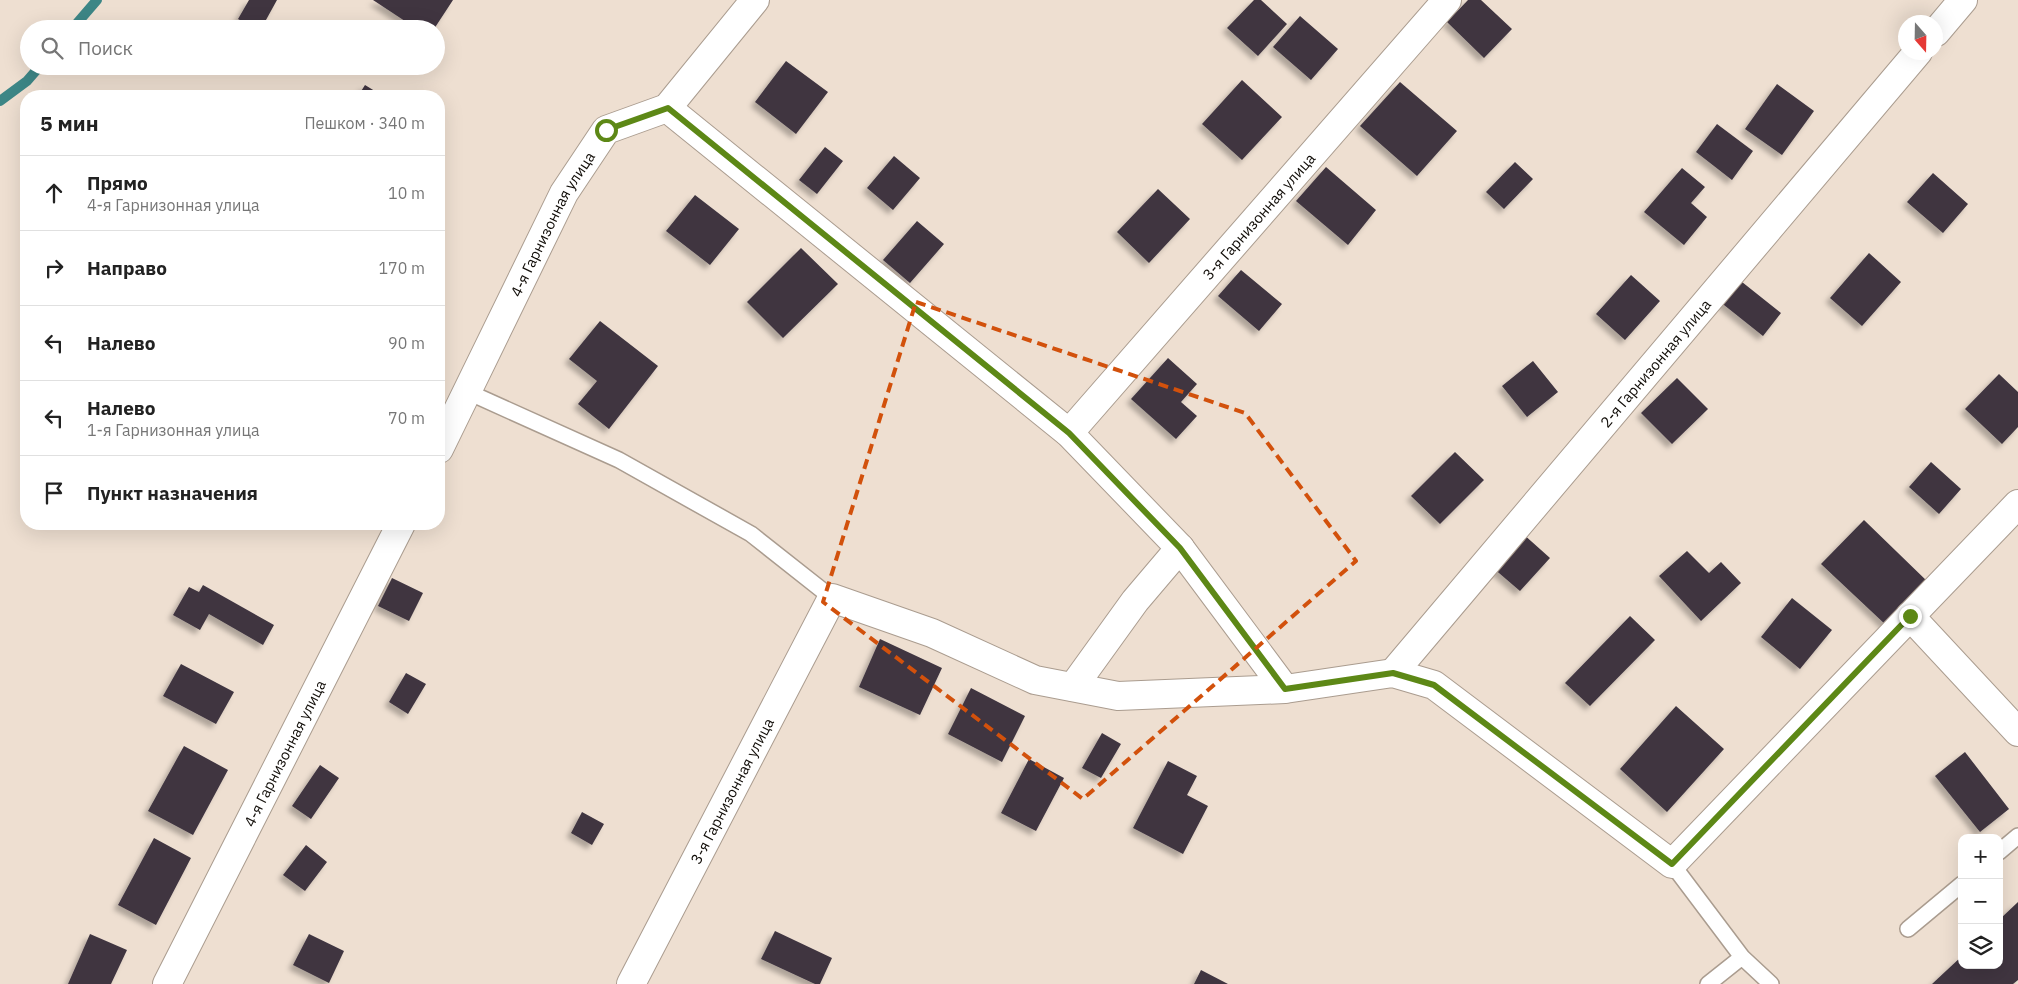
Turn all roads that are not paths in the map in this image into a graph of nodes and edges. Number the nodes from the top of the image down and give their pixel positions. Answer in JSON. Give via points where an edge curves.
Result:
{"nodes":[{"id":1,"x":755,"y":0,"type":"edge"},
{"id":2,"x":1447,"y":0,"type":"edge"},
{"id":3,"x":1963,"y":0,"type":"edge"},
{"id":4,"x":1943,"y":24,"type":"edge"},
{"id":5,"x":1911,"y":60,"type":"edge"},
{"id":6,"x":668,"y":108,"type":"junction"},
{"id":7,"x":468,"y":392,"type":"junction"},
{"id":8,"x":1069,"y":433,"type":"junction"},
{"id":9,"x":445,"y":437,"type":"edge"},
{"id":10,"x":2018,"y":504,"type":"edge"},
{"id":11,"x":398,"y":530,"type":"edge"},
{"id":12,"x":1180,"y":548,"type":"junction"},
{"id":13,"x":832,"y":598,"type":"junction"},
{"id":14,"x":1910,"y":616,"type":"junction"},
{"id":15,"x":1393,"y":673,"type":"junction"},
{"id":16,"x":1073,"y":687,"type":"junction"},
{"id":17,"x":1285,"y":689,"type":"junction"},
{"id":18,"x":2018,"y":732,"type":"edge"},
{"id":19,"x":2018,"y":836,"type":"edge"},
{"id":20,"x":2003,"y":849,"type":"edge"},
{"id":21,"x":1672,"y":864,"type":"junction"},
{"id":22,"x":1958,"y":887,"type":"edge"},
{"id":23,"x":1908,"y":929,"type":"dead end"},
{"id":24,"x":1742,"y":957,"type":"junction"},
{"id":25,"x":167,"y":984,"type":"edge"},
{"id":26,"x":631,"y":984,"type":"edge"},
{"id":27,"x":1708,"y":984,"type":"edge"},
{"id":28,"x":1771,"y":984,"type":"edge"}],
"edges":[{"from":1,"to":6,"type":"street"},
{"from":2,"to":8,"type":"street","name":"3-я Гарнизонная улица"},
{"from":3,"to":4,"type":"street"},
{"from":5,"to":15,"type":"street","name":"2-я Гарнизонная улица"},
{"from":6,"to":7,"type":"street","name":"4-я Гарнизонная улица","via":[[606,130],[564,194]]},
{"from":6,"to":8,"type":"street"},
{"from":7,"to":9,"type":"street","name":"4-я Гарнизонная улица"},
{"from":7,"to":13,"type":"lane","via":[[619,460],[751,534]]},
{"from":8,"to":12,"type":"street"},
{"from":10,"to":14,"type":"street"},
{"from":11,"to":25,"type":"street","name":"4-я Гарнизонная улица"},
{"from":12,"to":16,"type":"street","via":[[1135,601]]},
{"from":12,"to":17,"type":"street"},
{"from":13,"to":16,"type":"street","via":[[932,633],[1035,680]]},
{"from":13,"to":26,"type":"street","name":"3-я Гарнизонная улица"},
{"from":14,"to":18,"type":"street"},
{"from":14,"to":21,"type":"street"},
{"from":15,"to":17,"type":"street"},
{"from":15,"to":21,"type":"street","via":[[1434,685]]},
{"from":16,"to":17,"type":"street","via":[[1118,696]]},
{"from":19,"to":20,"type":"lane"},
{"from":21,"to":24,"type":"lane"},
{"from":22,"to":23,"type":"lane"},
{"from":24,"to":27,"type":"lane"},
{"from":24,"to":28,"type":"lane"}]}
